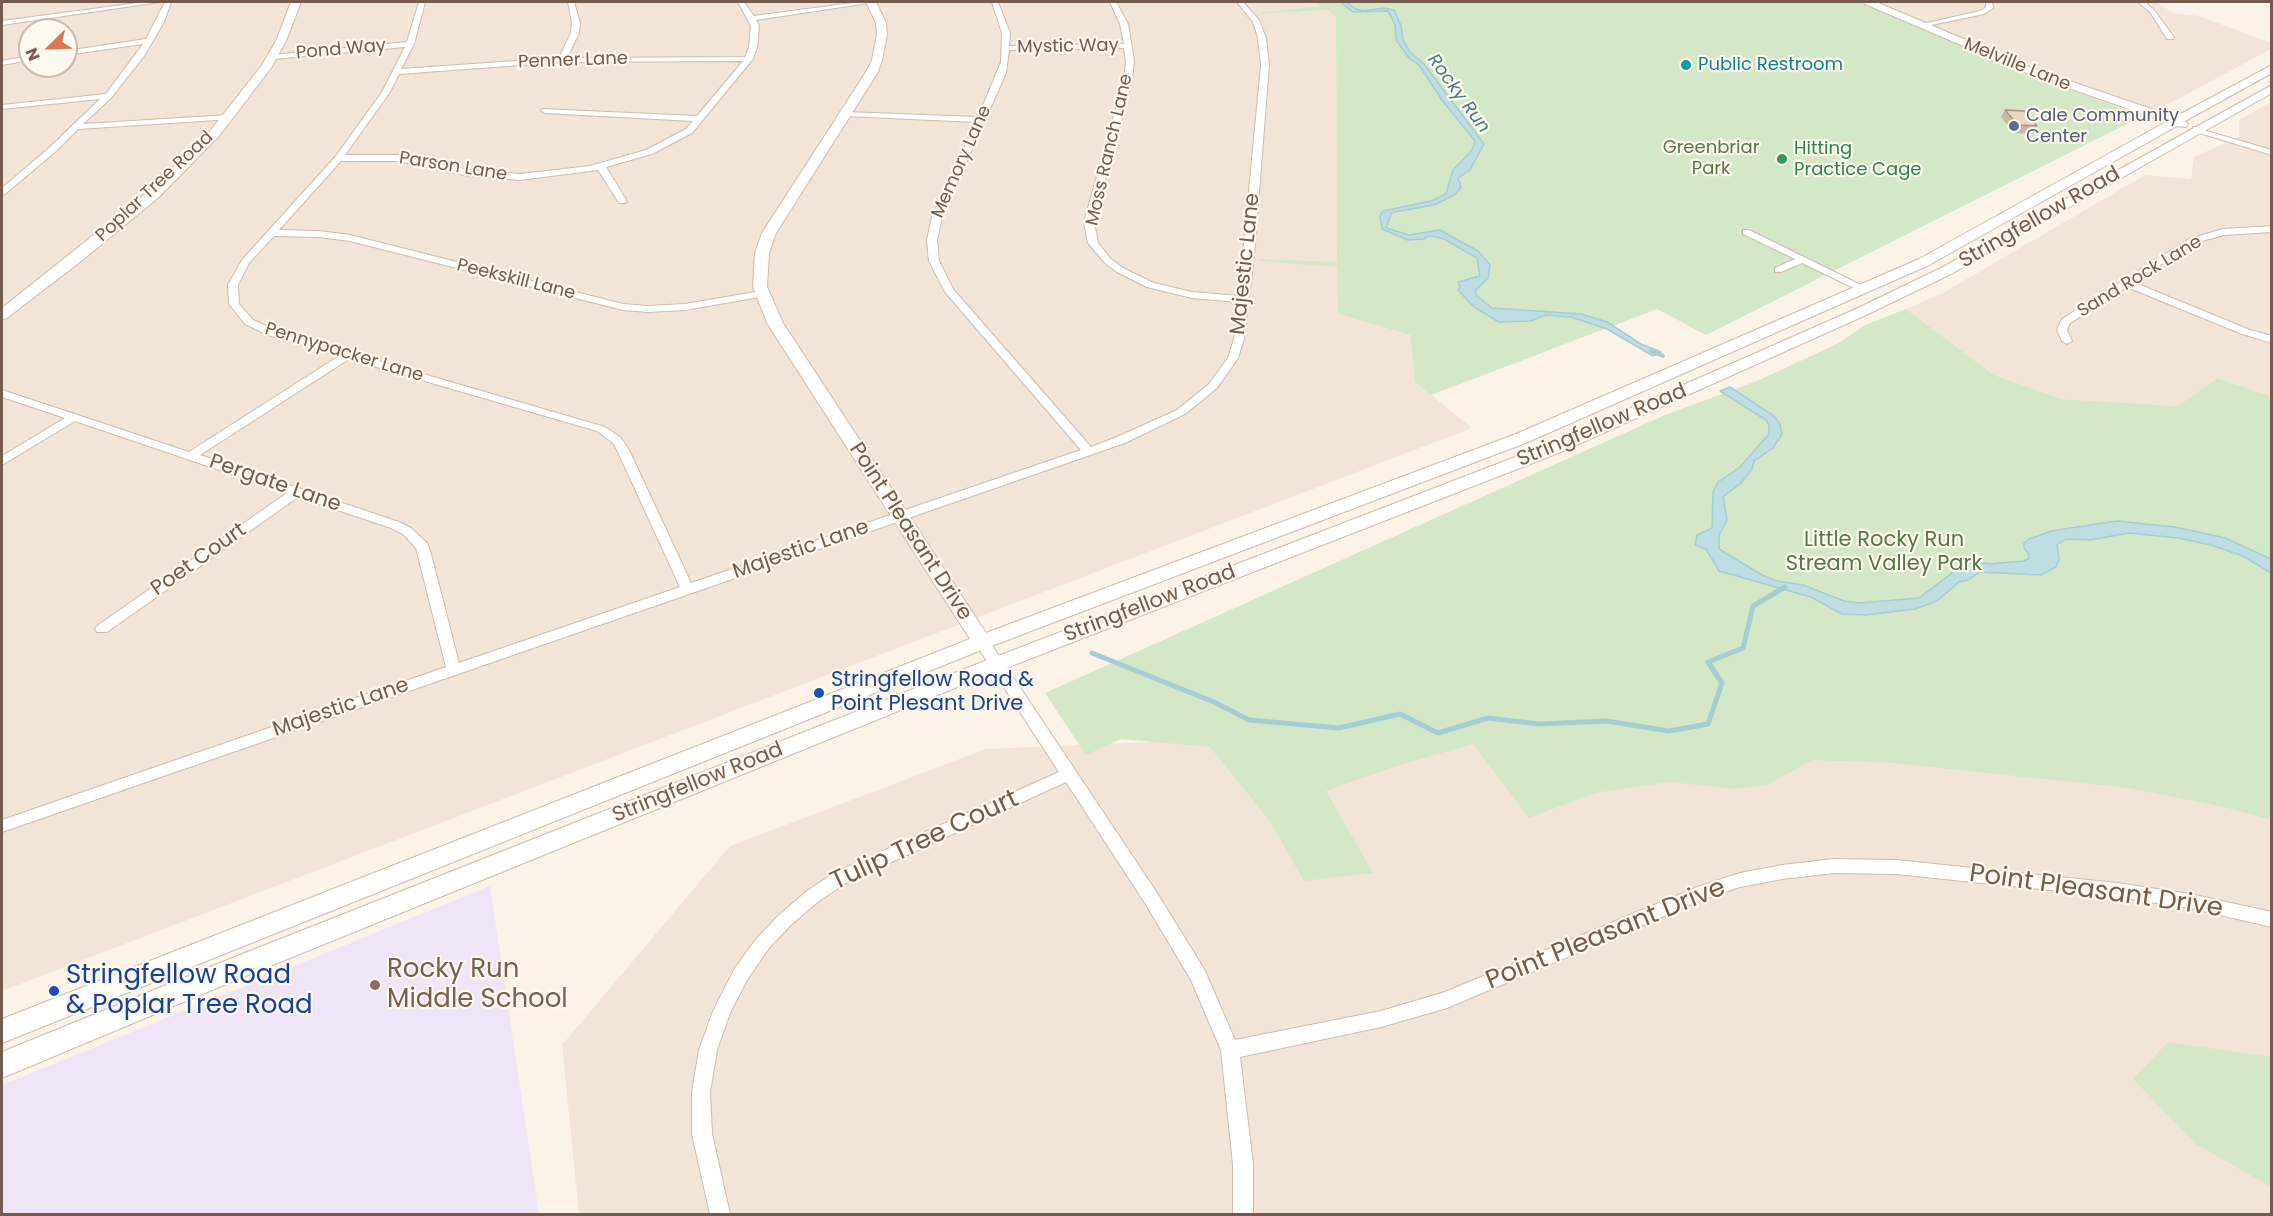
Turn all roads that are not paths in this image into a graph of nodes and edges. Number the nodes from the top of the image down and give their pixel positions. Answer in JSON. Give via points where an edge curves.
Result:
{"nodes":[{"id":1,"x":157,"y":2,"type":"edge"},
{"id":2,"x":168,"y":2,"type":"edge"},
{"id":3,"x":296,"y":2,"type":"edge"},
{"id":4,"x":422,"y":2,"type":"edge"},
{"id":5,"x":571,"y":2,"type":"edge"},
{"id":6,"x":741,"y":2,"type":"edge"},
{"id":7,"x":871,"y":2,"type":"edge"},
{"id":8,"x":995,"y":2,"type":"edge"},
{"id":9,"x":1113,"y":2,"type":"edge"},
{"id":10,"x":1240,"y":2,"type":"edge"},
{"id":11,"x":1869,"y":2,"type":"edge"},
{"id":12,"x":1989,"y":2,"type":"edge"},
{"id":13,"x":2141,"y":2,"type":"edge"},
{"id":14,"x":753,"y":18,"type":"junction"},
{"id":15,"x":2,"y":23,"type":"edge"},
{"id":16,"x":1922,"y":25,"type":"junction"},
{"id":17,"x":2170,"y":37,"type":"dead end"},
{"id":18,"x":149,"y":41,"type":"junction"},
{"id":19,"x":410,"y":44,"type":"junction"},
{"id":20,"x":1129,"y":45,"type":"junction"},
{"id":21,"x":1007,"y":48,"type":"junction"},
{"id":22,"x":78,"y":51,"type":"edge"},
{"id":23,"x":273,"y":57,"type":"junction"},
{"id":24,"x":749,"y":59,"type":"junction"},
{"id":25,"x":18,"y":60,"type":"edge"},
{"id":26,"x":561,"y":60,"type":"junction"},
{"id":27,"x":2,"y":63,"type":"edge"},
{"id":28,"x":2271,"y":68,"type":"edge"},
{"id":29,"x":398,"y":72,"type":"junction"},
{"id":30,"x":2271,"y":88,"type":"edge"},
{"id":31,"x":108,"y":96,"type":"junction"},
{"id":32,"x":2,"y":107,"type":"edge"},
{"id":33,"x":545,"y":111,"type":"dead end"},
{"id":34,"x":845,"y":114,"type":"junction"},
{"id":35,"x":229,"y":117,"type":"junction"},
{"id":36,"x":700,"y":119,"type":"junction"},
{"id":37,"x":981,"y":120,"type":"junction"},
{"id":38,"x":2173,"y":122,"type":"junction"},
{"id":39,"x":79,"y":127,"type":"junction"},
{"id":40,"x":2196,"y":129,"type":"junction"},
{"id":41,"x":2271,"y":153,"type":"edge"},
{"id":42,"x":339,"y":158,"type":"junction"},
{"id":43,"x":601,"y":167,"type":"junction"},
{"id":44,"x":2,"y":192,"type":"edge"},
{"id":45,"x":622,"y":201,"type":"dead end"},
{"id":46,"x":2271,"y":229,"type":"edge"},
{"id":47,"x":1746,"y":232,"type":"dead end"},
{"id":48,"x":272,"y":233,"type":"junction"},
{"id":49,"x":1803,"y":259,"type":"junction"},
{"id":50,"x":1778,"y":270,"type":"dead end"},
{"id":51,"x":2126,"y":283,"type":"junction"},
{"id":52,"x":1864,"y":289,"type":"junction"},
{"id":53,"x":761,"y":294,"type":"junction"},
{"id":54,"x":1243,"y":299,"type":"junction"},
{"id":55,"x":2,"y":315,"type":"edge"},
{"id":56,"x":2271,"y":340,"type":"edge"},
{"id":57,"x":2067,"y":341,"type":"dead end"},
{"id":58,"x":348,"y":355,"type":"junction"},
{"id":59,"x":2,"y":393,"type":"edge"},
{"id":60,"x":74,"y":417,"type":"junction"},
{"id":61,"x":1088,"y":451,"type":"junction"},
{"id":62,"x":191,"y":456,"type":"junction"},
{"id":63,"x":2,"y":461,"type":"edge"},
{"id":64,"x":296,"y":492,"type":"junction"},
{"id":65,"x":900,"y":516,"type":"junction"},
{"id":66,"x":687,"y":589,"type":"junction"},
{"id":67,"x":102,"y":629,"type":"dead end"},
{"id":68,"x":982,"y":642,"type":"junction"},
{"id":69,"x":996,"y":665,"type":"junction"},
{"id":70,"x":453,"y":669,"type":"junction"},
{"id":71,"x":1069,"y":774,"type":"junction"},
{"id":72,"x":2,"y":826,"type":"edge"},
{"id":73,"x":2271,"y":920,"type":"edge"},
{"id":74,"x":2,"y":1031,"type":"edge"},
{"id":75,"x":1230,"y":1050,"type":"junction"},
{"id":76,"x":2,"y":1065,"type":"edge"},
{"id":77,"x":720,"y":1215,"type":"edge"},
{"id":78,"x":1243,"y":1215,"type":"edge"}],
"edges":[{"from":1,"to":15,"type":"street"},
{"from":2,"to":18,"type":"street"},
{"from":3,"to":23,"type":"main road","name":"Poplar Tree Road"},
{"from":4,"to":19,"type":"street","name":"Pennypacker Lane"},
{"from":5,"to":26,"type":"street","via":[[575,33]]},
{"from":6,"to":14,"type":"street"},
{"from":7,"to":14,"type":"street"},
{"from":7,"to":34,"type":"main road","name":"Point Pleasant Drive","via":[[881,23],[881,48],[872,72]]},
{"from":8,"to":21,"type":"street","name":"Memory Lane","via":[[1002,16]]},
{"from":9,"to":20,"type":"street","name":"Moss Ranch Lane"},
{"from":10,"to":54,"type":"street","name":"Majestic Lane","via":[[1256,22],[1265,55]]},
{"from":11,"to":16,"type":"main road","name":"Melville Lane"},
{"from":12,"to":16,"type":"street","via":[[1990,8],[1982,13]]},
{"from":13,"to":17,"type":"street"},
{"from":14,"to":24,"type":"street","name":"Parson Lane","via":[[756,35]]},
{"from":16,"to":38,"type":"main road","name":"Melville Lane","via":[[2059,83]]},
{"from":18,"to":22,"type":"street"},
{"from":18,"to":31,"type":"street"},
{"from":19,"to":23,"type":"street","name":"Pond Way"},
{"from":19,"to":29,"type":"street","name":"Pennypacker Lane"},
{"from":20,"to":21,"type":"street","name":"Mystic Way"},
{"from":20,"to":54,"type":"street","name":"Moss Ranch Lane","via":[[1128,80],[1089,222],[1093,243],[1120,270],[1151,285],[1192,295]]},
{"from":21,"to":37,"type":"street","name":"Memory Lane","via":[[1002,73]]},
{"from":23,"to":35,"type":"main road","name":"Poplar Tree Road"},
{"from":24,"to":26,"type":"street","name":"Penner Lane"},
{"from":24,"to":36,"type":"street","name":"Parson Lane"},
{"from":25,"to":27,"type":"street"},
{"from":26,"to":29,"type":"street","name":"Penner Lane"},
{"from":28,"to":38,"type":"main road","name":"Stringfellow Road"},
{"from":29,"to":42,"type":"street","name":"Pennypacker Lane","via":[[375,111]]},
{"from":30,"to":40,"type":"main road","name":"Stringfellow Road"},
{"from":31,"to":32,"type":"street"},
{"from":31,"to":39,"type":"street"},
{"from":33,"to":36,"type":"street"},
{"from":34,"to":37,"type":"street"},
{"from":34,"to":53,"type":"main road","name":"Point Pleasant Drive","via":[[769,233],[759,266]]},
{"from":35,"to":39,"type":"street"},
{"from":35,"to":55,"type":"main road","name":"Poplar Tree Road","via":[[154,194]]},
{"from":36,"to":43,"type":"street","name":"Parson Lane","via":[[689,131],[663,146]]},
{"from":37,"to":61,"type":"street","name":"Memory Lane","via":[[937,217],[932,240],[934,261],[949,290]]},
{"from":38,"to":40,"type":"main road","name":"Melville Lane"},
{"from":38,"to":52,"type":"main road","name":"Stringfellow Road","via":[[1955,246]]},
{"from":39,"to":44,"type":"street"},
{"from":40,"to":41,"type":"street","name":"Melville Lane"},
{"from":40,"to":69,"type":"main road","name":"Stringfellow Road","via":[[1946,271],[1749,362],[1555,448]]},
{"from":42,"to":43,"type":"street","name":"Parson Lane","via":[[398,158],[508,177]]},
{"from":42,"to":48,"type":"street","name":"Pennypacker Lane"},
{"from":43,"to":45,"type":"street"},
{"from":46,"to":51,"type":"street","name":"Sand Rock Lane","via":[[2223,232],[2197,239]]},
{"from":47,"to":49,"type":"street"},
{"from":48,"to":53,"type":"street","name":"Peekskill Lane","via":[[350,238],[623,307],[670,309]]},
{"from":48,"to":58,"type":"street","name":"Pennypacker Lane","via":[[236,276],[232,294],[238,311],[264,330]]},
{"from":49,"to":50,"type":"street"},
{"from":49,"to":52,"type":"street"},
{"from":51,"to":56,"type":"street"},
{"from":51,"to":57,"type":"street","name":"Sand Rock Lane","via":[[2066,321],[2062,330]]},
{"from":52,"to":68,"type":"main road","name":"Stringfellow Road","via":[[1522,438]]},
{"from":53,"to":65,"type":"main road","name":"Point Pleasant Drive","via":[[775,323]]},
{"from":54,"to":61,"type":"street","name":"Majestic Lane","via":[[1236,350],[1213,386],[1164,421]]},
{"from":58,"to":62,"type":"street"},
{"from":58,"to":66,"type":"street","name":"Pennypacker Lane","via":[[584,423],[612,436],[623,450]]},
{"from":59,"to":60,"type":"street","name":"Pergate Lane"},
{"from":60,"to":62,"type":"street","name":"Pergate Lane"},
{"from":60,"to":63,"type":"street"},
{"from":61,"to":65,"type":"street","name":"Majestic Lane"},
{"from":62,"to":64,"type":"street","name":"Pergate Lane"},
{"from":64,"to":67,"type":"street","name":"Poet Court"},
{"from":64,"to":70,"type":"street","name":"Pergate Lane","via":[[395,525],[414,537],[426,554]]},
{"from":65,"to":66,"type":"street","name":"Majestic Lane"},
{"from":65,"to":68,"type":"main road","name":"Point Pleasant Drive"},
{"from":66,"to":70,"type":"street","name":"Majestic Lane"},
{"from":68,"to":69,"type":"street","name":"Point Pleasant Drive"},
{"from":68,"to":74,"type":"main road","name":"Stringfellow Road"},
{"from":69,"to":71,"type":"street","name":"Point Pleasant Drive"},
{"from":69,"to":76,"type":"main road","name":"Stringfellow Road"},
{"from":70,"to":72,"type":"street","name":"Majestic Lane"},
{"from":71,"to":75,"type":"street","name":"Point Pleasant Drive","via":[[1188,957]]},
{"from":71,"to":77,"type":"street","name":"Tulip Tree Court","via":[[840,878],[813,896],[763,943],[722,1011],[708,1050],[701,1092],[702,1134]]},
{"from":73,"to":75,"type":"street","name":"Point Pleasant Drive","via":[[2190,901],[2117,890],[1919,870],[1834,867],[1782,872],[1700,892],[1447,1000],[1382,1019]]},
{"from":75,"to":78,"type":"street","name":"Point Pleasant Drive","via":[[1243,1164]]}]}
